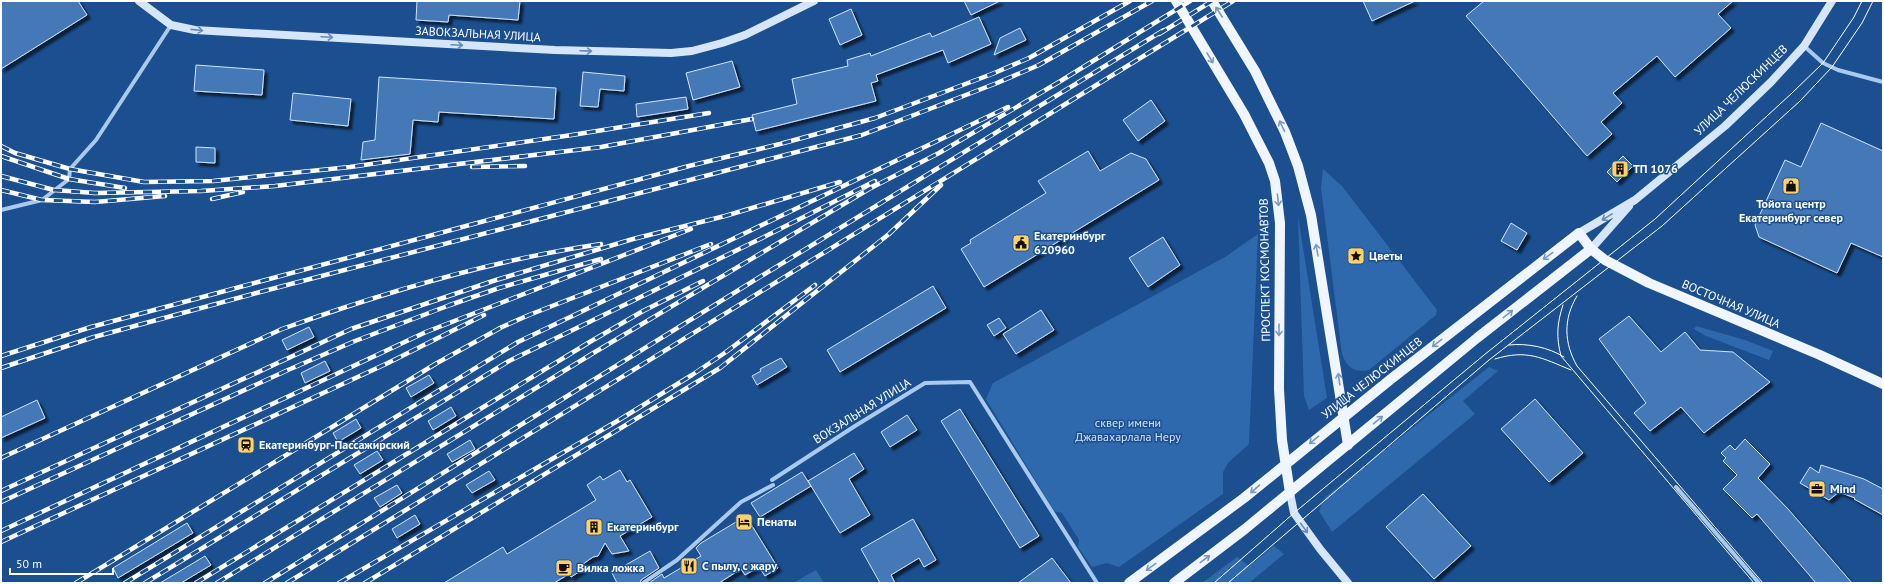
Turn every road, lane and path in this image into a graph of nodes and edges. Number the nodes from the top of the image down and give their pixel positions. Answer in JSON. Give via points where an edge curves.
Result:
{"nodes":[{"id":1,"x":139,"y":1,"type":"edge"},
{"id":2,"x":814,"y":1,"type":"edge"},
{"id":3,"x":1176,"y":1,"type":"edge"},
{"id":4,"x":1212,"y":1,"type":"edge"},
{"id":5,"x":1832,"y":1,"type":"edge"},
{"id":6,"x":171,"y":25,"type":"junction"},
{"id":7,"x":1804,"y":46,"type":"junction"},
{"id":8,"x":1883,"y":82,"type":"edge"},
{"id":9,"x":1635,"y":200,"type":"junction"},
{"id":10,"x":1,"y":210,"type":"edge"},
{"id":11,"x":1579,"y":233,"type":"junction"},
{"id":12,"x":1591,"y":249,"type":"junction"},
{"id":13,"x":1883,"y":384,"type":"edge"},
{"id":14,"x":1344,"y":416,"type":"junction"},
{"id":15,"x":1348,"y":445,"type":"junction"},
{"id":16,"x":1285,"y":464,"type":"junction"},
{"id":17,"x":1676,"y":487,"type":"dead end"},
{"id":18,"x":1290,"y":493,"type":"junction"},
{"id":19,"x":643,"y":583,"type":"edge"},
{"id":20,"x":1098,"y":583,"type":"edge"},
{"id":21,"x":1129,"y":583,"type":"edge"},
{"id":22,"x":1174,"y":583,"type":"edge"},
{"id":23,"x":1348,"y":583,"type":"edge"},
{"id":24,"x":1759,"y":583,"type":"edge"}],
"edges":[{"from":1,"to":6,"type":"main road","name":"ЗАВОКЗАЛЬНАЯ УЛИЦА"},
{"from":6,"to":2,"type":"main road","name":"ЗАВОКЗАЛЬНАЯ УЛИЦА","one_way":true,"via":[[195,30],[243,33],[554,50],[671,53],[706,48],[728,41]]},
{"from":3,"to":16,"type":"main road","name":"ПРОСПЕКТ КОСМОНАВТОВ","one_way":true,"via":[[1244,114],[1266,156],[1275,181],[1280,223],[1279,389]]},
{"from":14,"to":4,"type":"main road","one_way":true,"via":[[1311,215],[1298,166],[1285,132],[1254,71]]},
{"from":5,"to":7,"type":"main road","name":"УЛИЦА ЧЕЛЮСКИНЦЕВ"},
{"from":6,"to":10,"type":"street","via":[[96,140],[70,169],[69,179],[42,200]]},
{"from":7,"to":8,"type":"street","via":[[1823,63],[1838,70]]},
{"from":7,"to":9,"type":"main road","name":"УЛИЦА ЧЕЛЮСКИНЦЕВ","via":[[1725,126]]},
{"from":9,"to":11,"type":"main road","name":"УЛИЦА ЧЕЛЮСКИНЦЕВ","one_way":true},
{"from":9,"to":12,"type":"main road","name":"УЛИЦА ЧЕЛЮСКИНЦЕВ"},
{"from":11,"to":12,"type":"main road","name":"ВОСТОЧНАЯ УЛИЦА"},
{"from":11,"to":14,"type":"main road","name":"УЛИЦА ЧЕЛЮСКИНЦЕВ","one_way":true},
{"from":12,"to":13,"type":"main road","name":"ВОСТОЧНАЯ УЛИЦА","via":[[1649,284]]},
{"from":15,"to":12,"type":"main road","name":"УЛИЦА ЧЕЛЮСКИНЦЕВ","one_way":true,"via":[[1477,338]]},
{"from":14,"to":15,"type":"main road"},
{"from":14,"to":16,"type":"main road","name":"УЛИЦА ЧЕЛЮСКИНЦЕВ","one_way":true},
{"from":15,"to":18,"type":"main road","name":"УЛИЦА ЧЕЛЮСКИНЦЕВ"},
{"from":16,"to":18,"type":"main road","name":"ПРОСПЕКТ КОСМОНАВТОВ"},
{"from":16,"to":21,"type":"main road","name":"УЛИЦА ЧЕЛЮСКИНЦЕВ","one_way":true,"via":[[1244,498]]},
{"from":17,"to":24,"type":"street"},
{"from":22,"to":18,"type":"main road","name":"УЛИЦА ЧЕЛЮСКИНЦЕВ","one_way":true},
{"from":18,"to":23,"type":"main road","one_way":true,"via":[[1294,513]]},
{"from":19,"to":20,"type":"street","name":"ВОКЗАЛЬНАЯ УЛИЦА","via":[[677,560],[741,502],[855,426],[925,383],[970,382]]}]}
